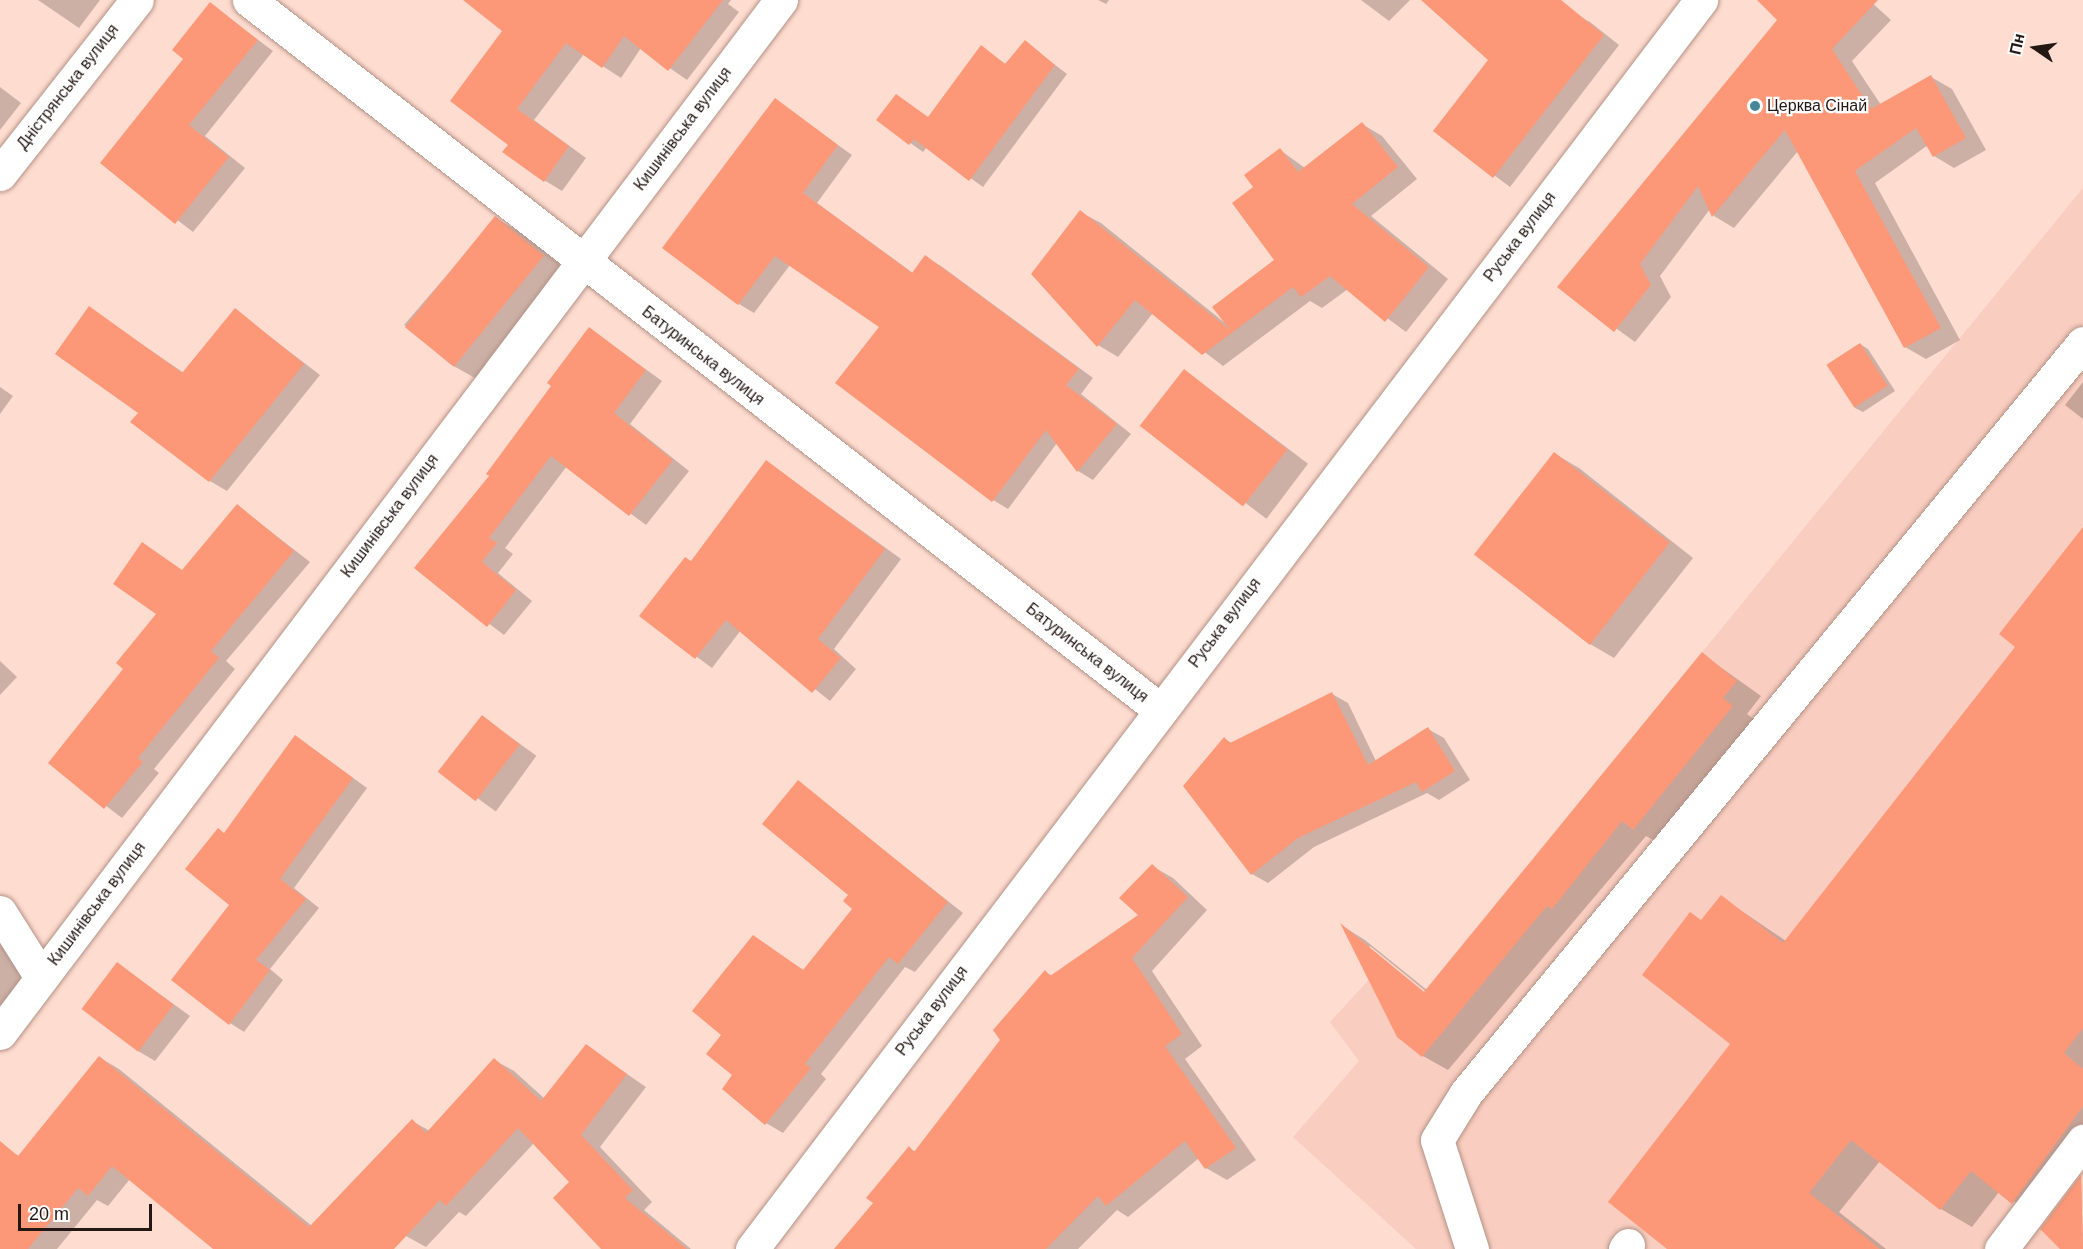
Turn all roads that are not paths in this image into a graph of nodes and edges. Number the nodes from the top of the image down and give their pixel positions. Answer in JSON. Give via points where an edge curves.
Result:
{"nodes":[{"id":1,"x":137,"y":0,"type":"edge"},
{"id":2,"x":249,"y":0,"type":"edge"},
{"id":3,"x":781,"y":0,"type":"edge"},
{"id":4,"x":1701,"y":0,"type":"edge"},
{"id":5,"x":0,"y":174,"type":"edge"},
{"id":6,"x":582,"y":263,"type":"junction"},
{"id":7,"x":2083,"y":343,"type":"edge"},
{"id":8,"x":1159,"y":709,"type":"junction"},
{"id":9,"x":0,"y":912,"type":"edge"},
{"id":10,"x":41,"y":977,"type":"junction"},
{"id":11,"x":0,"y":1033,"type":"edge"},
{"id":12,"x":2083,"y":1141,"type":"edge"},
{"id":13,"x":752,"y":1249,"type":"edge"},
{"id":14,"x":1472,"y":1249,"type":"edge"},
{"id":15,"x":2001,"y":1249,"type":"edge"}],
"edges":[{"from":1,"to":5,"type":"street","name":"Дністрянська вулиця"},
{"from":2,"to":6,"type":"street","name":"Батуринська вулиця"},
{"from":3,"to":6,"type":"street","name":"Кишинівська вулиця"},
{"from":4,"to":8,"type":"street","name":"Руська вулиця"},
{"from":6,"to":8,"type":"street","name":"Батуринська вулиця"},
{"from":6,"to":10,"type":"street","name":"Кишинівська вулиця"},
{"from":7,"to":14,"type":"street","via":[[1466,1093],[1437,1140]]},
{"from":8,"to":13,"type":"street","name":"Руська вулиця"},
{"from":9,"to":10,"type":"street"},
{"from":10,"to":11,"type":"street","name":"Кишинівська вулиця"},
{"from":12,"to":15,"type":"street"}]}
